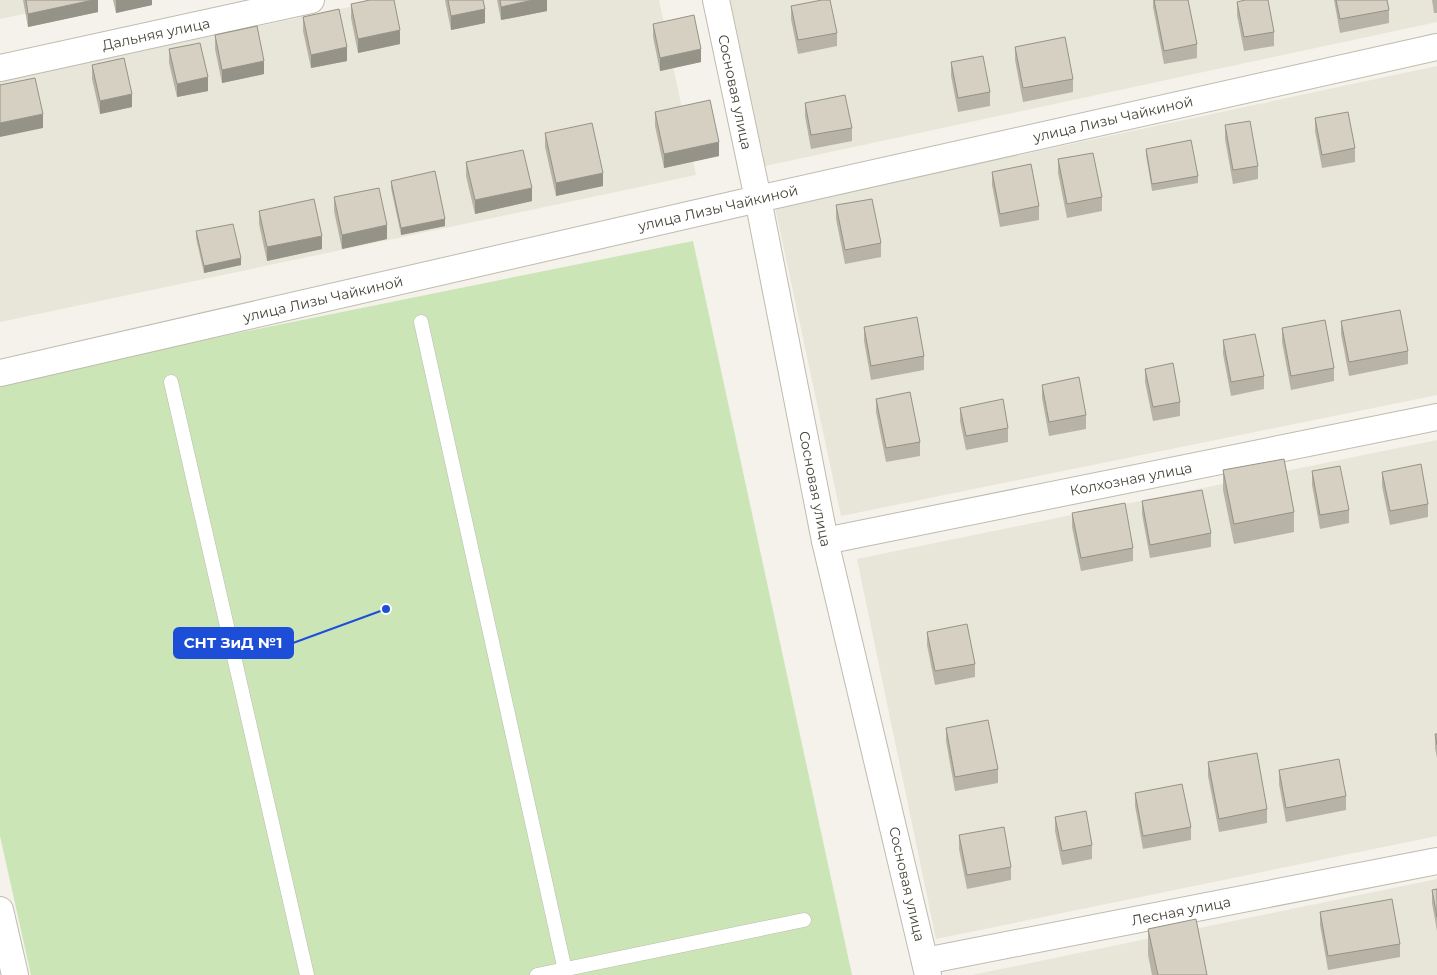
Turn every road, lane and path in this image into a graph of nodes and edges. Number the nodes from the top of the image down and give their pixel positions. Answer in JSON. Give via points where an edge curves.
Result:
{"nodes":[{"id":1,"x":311,"y":0,"type":"edge"},
{"id":2,"x":716,"y":0,"type":"edge"},
{"id":3,"x":1437,"y":47,"type":"edge"},
{"id":4,"x":0,"y":68,"type":"edge"},
{"id":5,"x":758,"y":199,"type":"junction"},
{"id":6,"x":421,"y":322,"type":"dead end"},
{"id":7,"x":0,"y":373,"type":"edge"},
{"id":8,"x":172,"y":382,"type":"dead end"},
{"id":9,"x":1437,"y":417,"type":"edge"},
{"id":10,"x":825,"y":541,"type":"junction"},
{"id":11,"x":1437,"y":861,"type":"edge"},
{"id":12,"x":0,"y":910,"type":"edge"},
{"id":13,"x":804,"y":920,"type":"dead end"},
{"id":14,"x":926,"y":968,"type":"edge"},
{"id":15,"x":566,"y":972,"type":"edge"},
{"id":16,"x":15,"y":975,"type":"edge"},
{"id":17,"x":307,"y":975,"type":"edge"},
{"id":18,"x":536,"y":975,"type":"edge"}],
"edges":[{"from":1,"to":4,"type":"street","name":"Дальняя улица"},
{"from":2,"to":5,"type":"street","name":"Сосновая улица"},
{"from":3,"to":5,"type":"street","name":"улица Лизы Чайкиной"},
{"from":5,"to":7,"type":"street","name":"улица Лизы Чайкиной"},
{"from":5,"to":10,"type":"street","name":"Сосновая улица"},
{"from":6,"to":15,"type":"lane"},
{"from":8,"to":17,"type":"lane"},
{"from":9,"to":10,"type":"street","name":"Колхозная улица"},
{"from":10,"to":14,"type":"street","name":"Сосновая улица"},
{"from":11,"to":14,"type":"street","name":"Лесная улица"},
{"from":12,"to":16,"type":"street"},
{"from":13,"to":15,"type":"lane"},
{"from":15,"to":18,"type":"lane"}]}
